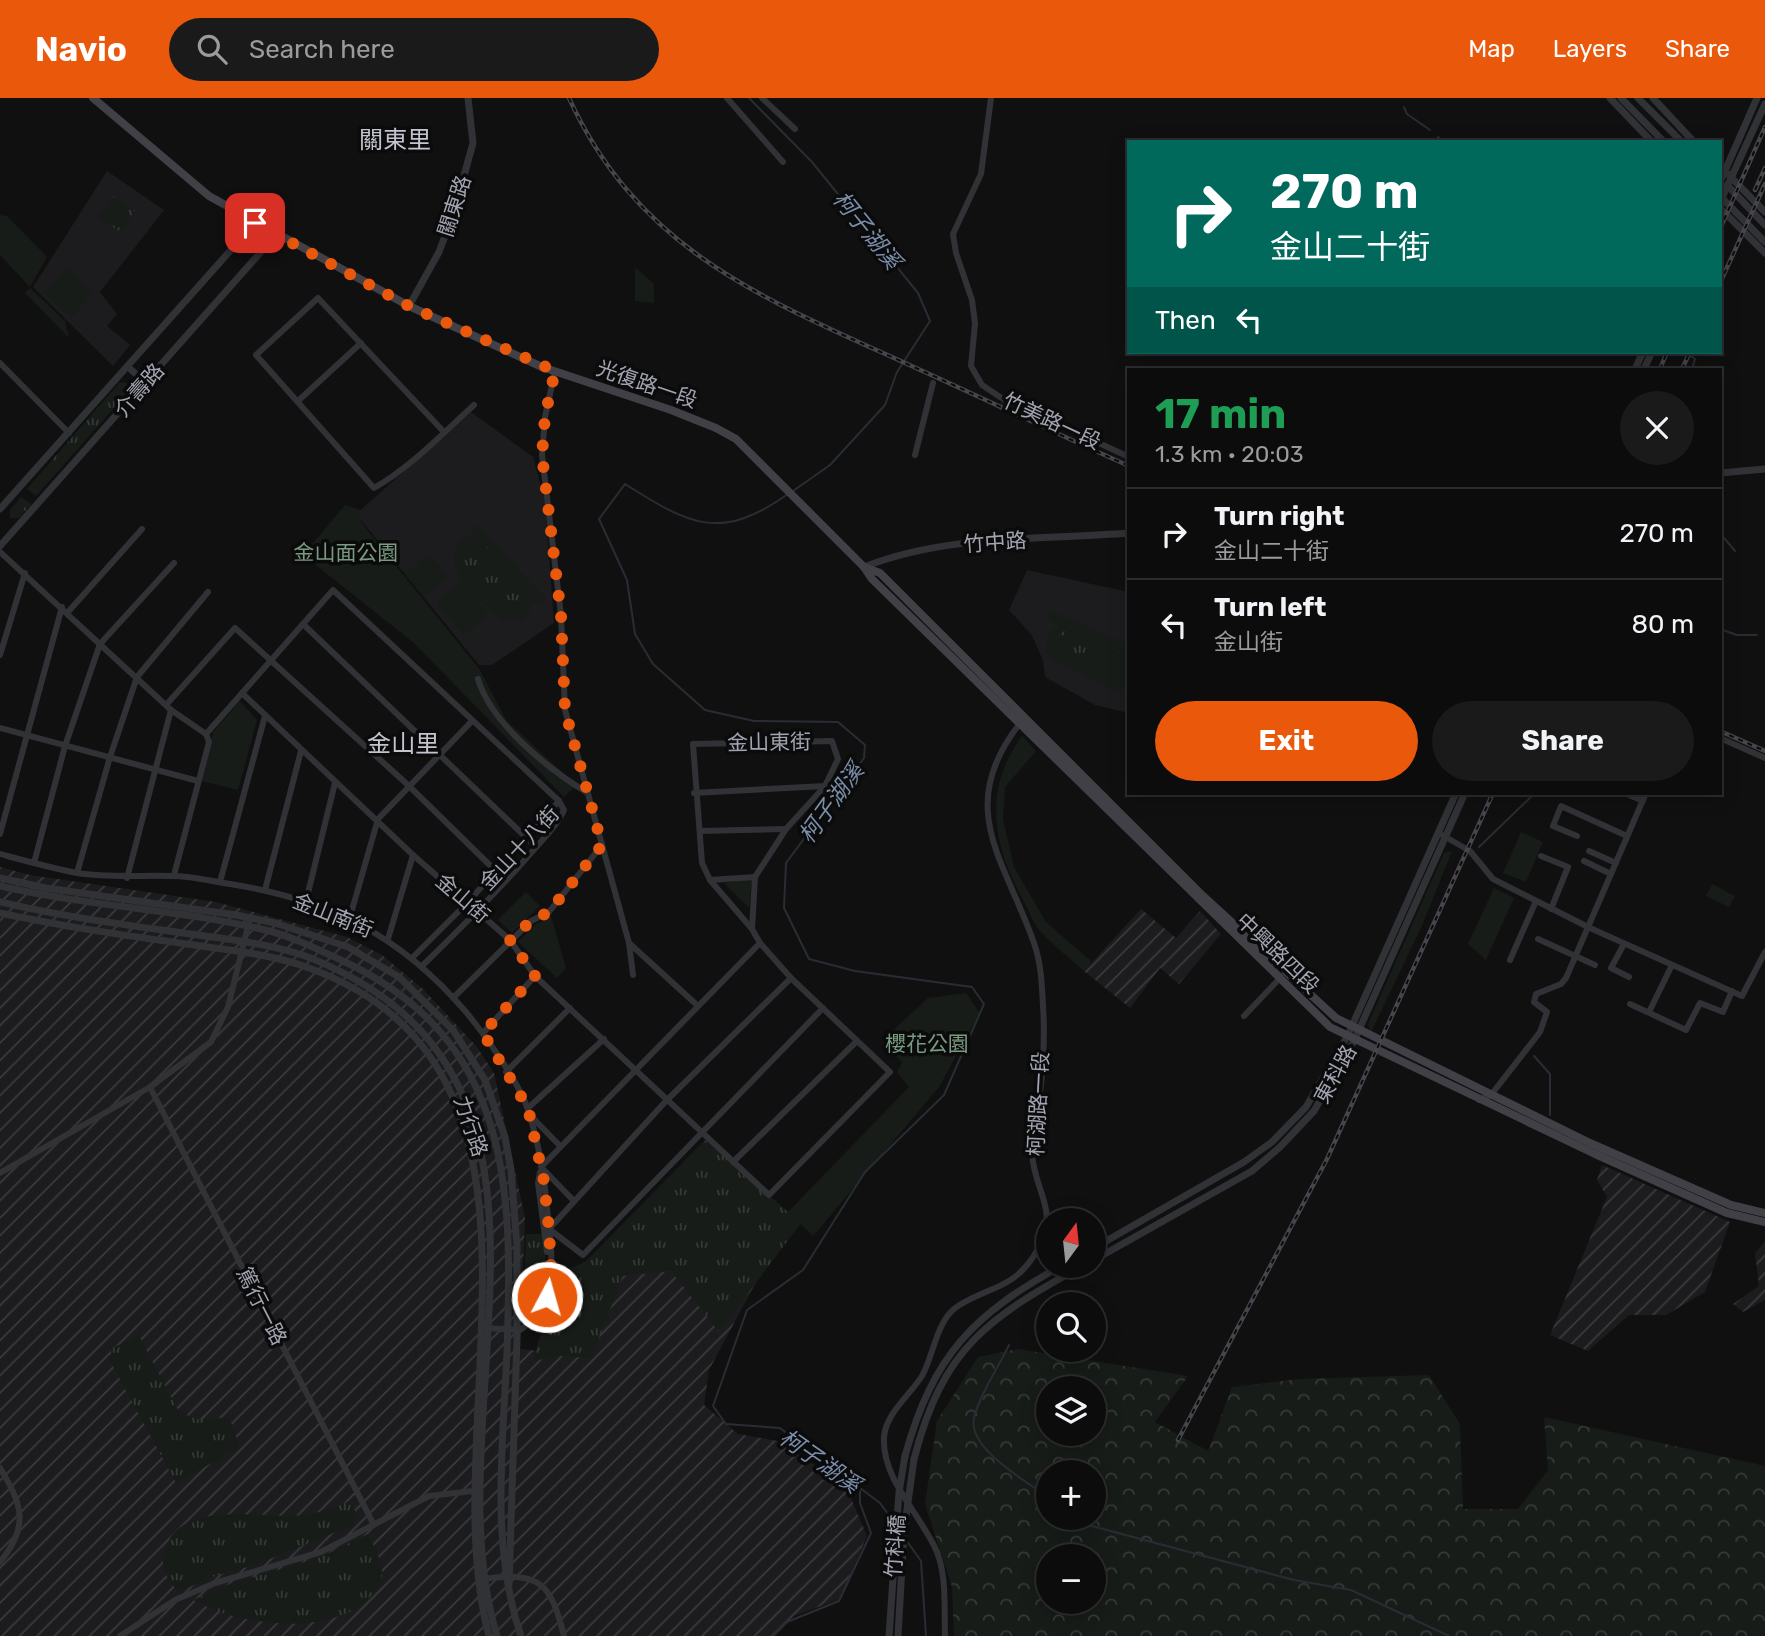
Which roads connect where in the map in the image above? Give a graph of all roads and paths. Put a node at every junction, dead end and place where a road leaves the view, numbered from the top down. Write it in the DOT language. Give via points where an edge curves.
graph roads {
  1 [pos="93,98"];
  2 [pos="468,98"];
  3 [pos="727,98"];
  4 [pos="762,98"];
  5 [pos="991,98"];
  6 [pos="1610,98"];
  7 [pos="1621,98"];
  8 [pos="1638,98"];
  9 [pos="1653,98"];
  10 [pos="1758,98"];
  11 [pos="1765,103"];
  12 [pos="795,129"];
  13 [pos="1650,140"];
  14 [pos="1662,140"];
  15 [pos="1680,140"];
  16 [pos="1692,140"];
  17 [pos="783,162"];
  18 [pos="1723,168"];
  19 [pos="1734,178"];
  20 [pos="1722,181"];
  21 [pos="1729,187"];
  22 [pos="1722,198"];
  23 [pos="1722,200"];
  24 [pos="1722,210"];
  25 [pos="1764,218"];
  26 [pos="255,223"];
  27 [pos="281,236"];
  28 [pos="1754,237"];
  29 [pos="1765,242"];
  30 [pos="1765,253"];
  31 [pos="409,306"];
  32 [pos="361,343"];
  33 [pos="0,363"];
  34 [pos="128,367"];
  35 [pos="555,371"];
  36 [pos="146,383"];
  37 [pos="933,383"];
  38 [pos="298,401"];
  39 [pos="474,405"];
  40 [pos="444,432"];
  41 [pos="69,433"];
  42 [pos="915,455"];
  43 [pos="1127,456"];
  44 [pos="1765,469"];
  45 [pos="1722,473"];
  46 [pos="796,502"];
  47 [pos="0,509"];
  48 [pos="142,529"];
  49 [pos="1127,533"];
  50 [pos="0,545"];
  51 [pos="0,552"];
  52 [pos="174,563"];
  53 [pos="864,566"];
  54 [pos="25,573"];
  55 [pos="208,592"];
  56 [pos="65,610"];
  57 [pos="303,624"];
  58 [pos="100,644"];
  59 [pos="0,656"];
  60 [pos="269,658"];
  61 [pos="136,677"];
  62 [pos="478,679"];
  63 [pos="242,694"];
  64 [pos="169,708"];
  65 [pos="265,716"];
  66 [pos="472,721"];
  67 [pos="1022,721"];
  68 [pos="0,728"];
  69 [pos="206,734"];
  70 [pos="27,736"];
  71 [pos="1722,739"];
  72 [pos="65,746"];
  73 [pos="301,751"];
  74 [pos="440,753"];
  75 [pos="110,757"];
  76 [pos="1765,758"];
  77 [pos="154,769"];
  78 [pos="198,781"];
  79 [pos="335,783"];
  80 [pos="408,785"];
  81 [pos="825,786"];
  82 [pos="586,792"];
  83 [pos="695,793"];
  84 [pos="1455,795"];
  85 [pos="1464,795"];
  86 [pos="1630,795"];
  87 [pos="1645,795"];
  88 [pos="559,801"];
  89 [pos="1643,801"];
  90 [pos="378,819"];
  91 [pos="786,829"];
  92 [pos="700,831"];
  93 [pos="0,834"];
  94 [pos="1442,835"];
  95 [pos="1577,836"];
  96 [pos="1627,836"];
  97 [pos="527,837"];
  98 [pos="602,845"];
  99 [pos="536,847"];
  100 [pos="1589,851"];
  101 [pos="0,854"];
  102 [pos="413,855"];
  103 [pos="1542,856"];
  104 [pos="1584,862"];
  105 [pos="34,863"];
  106 [pos="1616,863"];
  107 [pos="495,871"];
  108 [pos="77,873"];
  109 [pos="1611,874"];
  110 [pos="174,875"];
  111 [pos="755,877"];
  112 [pos="0,878"];
  113 [pos="127,878"];
  114 [pos="710,880"];
  115 [pos="506,881"];
  116 [pos="220,882"];
  117 [pos="0,887"];
  118 [pos="265,890"];
  119 [pos="306,901"];
  120 [pos="1536,901"];
  121 [pos="0,902"];
  122 [pos="468,902"];
  123 [pos="1551,909"];
  124 [pos="478,911"];
  125 [pos="0,913"];
  126 [pos="350,917"];
  127 [pos="249,922"];
  128 [pos="1590,928"];
  129 [pos="752,929"];
  130 [pos="388,939"];
  131 [pos="1538,939"];
  132 [pos="510,940"];
  133 [pos="244,942"];
  134 [pos="629,943"];
  135 [pos="760,943"];
  136 [pos="1624,944"];
  137 [pos="242,951"];
  138 [pos="1765,952"];
  139 [pos="1576,956"];
  140 [pos="412,958"];
  141 [pos="1510,960"];
  142 [pos="1595,965"];
  143 [pos="1672,965"];
  144 [pos="422,966"];
  145 [pos="633,975"];
  146 [pos="535,976"];
  147 [pos="1282,976"];
  148 [pos="1629,976"];
  149 [pos="791,978"];
  150 [pos="1732,991"];
  151 [pos="453,998"];
  152 [pos="1630,1004"];
  153 [pos="698,1006"];
  154 [pos="570,1008"];
  155 [pos="824,1008"];
  156 [pos="1649,1013"];
  157 [pos="1244,1016"];
  158 [pos="1355,1028"];
  159 [pos="483,1033"];
  160 [pos="604,1039"];
  161 [pos="1351,1039"];
  162 [pos="857,1041"];
  163 [pos="637,1071"];
  164 [pos="506,1072"];
  165 [pos="150,1087"];
  166 [pos="1491,1095"];
  167 [pos="1479,1100"];
  168 [pos="666,1101"];
  169 [pos="529,1111"];
  170 [pos="699,1132"];
  171 [pos="560,1146"];
  172 [pos="733,1163"];
  173 [pos="541,1167"];
  174 [pos="0,1173"];
  175 [pos="769,1195"];
  176 [pos="574,1201"];
  177 [pos="1765,1213"];
  178 [pos="1765,1222"];
  179 [pos="549,1229"];
  180 [pos="1106,1241"];
  181 [pos="1106,1253"];
  182 [pos="551,1268"];
  183 [pos="1041,1278"];
  184 [pos="1061,1278"];
  185 [pos="484,1328"];
  186 [pos="507,1330"];
  187 [pos="517,1331"];
  188 [pos="0,1468"];
  189 [pos="473,1491"];
  190 [pos="374,1525"];
  191 [pos="0,1562"];
  192 [pos="507,1576"];
  193 [pos="482,1579"];
  194 [pos="120,1636"];
  195 [pos="489,1636"];
  196 [pos="497,1636"];
  197 [pos="521,1636"];
  198 [pos="564,1636"];
  199 [pos="889,1636"];
  200 [pos="898,1636"];
  201 [pos="945,1636"];
  1 -- 26 [label="main road, 光復路一段" via="204,192"];
  2 -- 31 [label="street, 關東路" via="473,143 454,212 439,252"];
  3 -- 17 [label="street"];
  4 -- 12 [label="street"];
  5 -- 43 [label="street, 竹美路一段" via="981,174 953,234 972,300 971,366 982,385 1000,397"];
  6 -- 13 [label="street"];
  7 -- 14 [label="street"];
  8 -- 15 [label="street"];
  9 -- 16 [label="street"];
  10 -- 18 [label="street"];
  11 -- 19 [label="street"];
  18 -- 19 [label="street"];
  19 -- 21 [label="street"];
  19 -- 25 [label="street"];
  20 -- 21 [label="street"];
  21 -- 22 [label="street"];
  21 -- 25 [label="street"];
  23 -- 28 [label="street"];
  24 -- 28 [label="street"];
  26 -- 27 [label="main road, 光復路一段"];
  26 -- 34 [label="street, 介壽路"];
  27 -- 31 [label="main road, 光復路一段"];
  27 -- 36 [label="street, 介壽路" via="268,244"];
  28 -- 29 [label="street"];
  28 -- 30 [label="street"];
  31 -- 35 [label="main road, 光復路一段"];
  32 -- 38 [label="street"];
  32 -- 38 [label="street" via="318,298 256,355"];
  32 -- 40 [label="street"];
  33 -- 41 [label="street"];
  34 -- 36 [label="street"];
  34 -- 41 [label="street, 介壽路"];
  35 -- 46 [label="main road, 光復路一段" via="716,428 736,439"];
  35 -- 82 [label="street" via="542,455 561,615 565,710"];
  36 -- 50 [label="street, 介壽路"];
  37 -- 42 [label="street"];
  38 -- 40 [label="street" via="374,488"];
  39 -- 40 [label="street"];
  41 -- 47 [label="street, 介壽路"];
  44 -- 45 [label="street"];
  46 -- 53 [label="main road, 中興路四段"];
  48 -- 56 [label="street"];
  49 -- 53 [label="street, 竹中路" via="940,546"];
  51 -- 54 [label="street"];
  52 -- 58 [label="street"];
  53 -- 67 [label="main road, 中興路四段" via="880,573"];
  54 -- 56 [label="street"];
  54 -- 59 [label="street"];
  55 -- 61 [label="street"];
  56 -- 58 [label="street"];
  56 -- 70 [label="street"];
  57 -- 60 [label="street"];
  57 -- 66 [label="street" via="333,590"];
  57 -- 74 [label="street"];
  58 -- 61 [label="street"];
  58 -- 72 [label="street"];
  60 -- 63 [label="street"];
  60 -- 64 [label="street" via="234,628"];
  60 -- 80 [label="street"];
  61 -- 64 [label="street"];
  61 -- 75 [label="street"];
  62 -- 82 [label="street" via="496,716"];
  63 -- 65 [label="street, 金山街"];
  63 -- 69 [label="street"];
  64 -- 69 [label="street"];
  64 -- 77 [label="street"];
  65 -- 73 [label="street, 金山街"];
  65 -- 116 [label="street"];
  66 -- 74 [label="street"];
  66 -- 88 [label="street"];
  67 -- 147 [label="main road, 中興路四段"];
  67 -- 201 [label="street, 柯湖路一段" via="998,759 986,802 987,823 1040,967 1040,1099 1031,1154 1048,1206 1047,1226 1025,1268 1001,1288 955,1307 939,1331 923,1374 891,1418 884,1437 891,1471 943,1572"];
  68 -- 70 [label="street"];
  69 -- 78 [label="street" via="209,741"];
  70 -- 72 [label="street"];
  70 -- 93 [label="street"];
  71 -- 76 [label="street"];
  72 -- 75 [label="street"];
  72 -- 105 [label="street"];
  73 -- 79 [label="street, 金山街"];
  73 -- 118 [label="street"];
  74 -- 80 [label="street"];
  74 -- 97 [label="street"];
  75 -- 77 [label="street"];
  75 -- 108 [label="street"];
  77 -- 78 [label="street"];
  77 -- 113 [label="street"];
  78 -- 110 [label="street"];
  79 -- 90 [label="street, 金山街"];
  79 -- 119 [label="street"];
  80 -- 90 [label="street"];
  80 -- 107 [label="street"];
  81 -- 83 [label="street"];
  81 -- 83 [label="street, 金山東街" via="838,759 832,741 693,744"];
  81 -- 91 [label="street, 金山東街"];
  82 -- 98 [label="street"];
  83 -- 92 [label="street, 金山東街"];
  84 -- 94 [label="street, 東科路"];
  85 -- 94 [label="street, 東科路"];
  86 -- 89 [label="street"];
  87 -- 89 [label="street"];
  88 -- 97 [label="street, 金山十八街"];
  88 -- 99 [label="street, 金山十八街" via="564,810"];
  89 -- 96 [label="street"];
  90 -- 102 [label="street, 金山街"];
  90 -- 126 [label="street"];
  91 -- 92 [label="street"];
  91 -- 111 [label="street, 金山東街"];
  92 -- 114 [label="street, 金山東街" via="702,863"];
  94 -- 120 [label="street" via="1470,851 1493,879"];
  94 -- 158 [label="street, 東科路"];
  95 -- 96 [label="street" via="1553,826 1561,806"];
  96 -- 106 [label="street"];
  97 -- 99 [label="street"];
  97 -- 107 [label="street, 金山十八街"];
  98 -- 132 [label="street" via="549,912"];
  98 -- 134 [label="street"];
  99 -- 115 [label="street, 金山十八街"];
  100 -- 106 [label="street"];
  101 -- 105 [label="street, 金山南街"];
  102 -- 122 [label="street, 金山街"];
  102 -- 130 [label="street"];
  103 -- 123 [label="street" via="1568,867"];
  104 -- 109 [label="street"];
  105 -- 108 [label="street, 金山南街"];
  106 -- 109 [label="street"];
  107 -- 115 [label="street"];
  107 -- 122 [label="street, 金山十八街"];
  108 -- 113 [label="street, 金山南街"];
  109 -- 128 [label="street"];
  110 -- 113 [label="street, 金山南街"];
  110 -- 116 [label="street, 金山南街"];
  111 -- 114 [label="street"];
  111 -- 129 [label="street, 金山東街"];
  112 -- 127 [label="street, 力行路"];
  114 -- 129 [label="street, 金山東街"];
  115 -- 124 [label="street, 金山十八街"];
  116 -- 118 [label="street, 金山南街"];
  117 -- 127 [label="street, 力行路" via="61,900"];
  118 -- 119 [label="street, 金山南街"];
  119 -- 126 [label="street, 金山南街"];
  120 -- 123 [label="street"];
  120 -- 141 [label="street"];
  121 -- 133 [label="street, 力行路"];
  122 -- 124 [label="street, 金山街"];
  122 -- 140 [label="street, 金山十八街"];
  123 -- 128 [label="street"];
  124 -- 132 [label="street, 金山街"];
  124 -- 144 [label="street, 金山十八街"];
  125 -- 137 [label="street, 力行路"];
  126 -- 130 [label="street, 金山南街"];
  127 -- 133 [label="street"];
  127 -- 186 [label="street, 力行路" via="379,978 436,1027 461,1060 488,1113 502,1161"];
  127 -- 187 [label="street, 力行路" via="275,923 348,947 399,978 459,1040 485,1080 505,1138 517,1246"];
  128 -- 136 [label="street"];
  128 -- 139 [label="street"];
  129 -- 135 [label="street, 金山東街"];
  130 -- 140 [label="street, 金山南街"];
  131 -- 139 [label="street"];
  132 -- 146 [label="street, 金山街"];
  132 -- 151 [label="street"];
  133 -- 137 [label="street"];
  133 -- 185 [label="street, 力行路" via="309,958 364,982 437,1052 466,1102 484,1157 492,1225"];
  134 -- 145 [label="street"];
  134 -- 153 [label="street"];
  135 -- 149 [label="street, 金山東街"];
  135 -- 153 [label="street"];
  136 -- 143 [label="street"];
  136 -- 148 [label="street" via="1611,968"];
  137 -- 165 [label="street" via="228,1007 211,1042"];
  137 -- 185 [label="street, 力行路" via="307,967 357,988 391,1013 430,1056 457,1104 471,1149 483,1225"];
  138 -- 150 [label="street" via="1742,996"];
  139 -- 142 [label="street"];
  139 -- 166 [label="street" via="1561,984 1536,994 1534,1002 1546,1012 1540,1032"];
  140 -- 144 [label="street, 金山南街"];
  143 -- 150 [label="street"];
  143 -- 156 [label="street"];
  144 -- 151 [label="street, 金山南街"];
  146 -- 154 [label="street, 金山街"];
  146 -- 159 [label="street"];
  147 -- 157 [label="street"];
  147 -- 158 [label="main road, 中興路四段"];
  147 -- 161 [label="main road, 中興路四段" via="1329,1027"];
  149 -- 155 [label="street, 金山東街"];
  149 -- 168 [label="street"];
  150 -- 156 [label="street" via="1723,1012 1700,1003 1686,1030"];
  151 -- 159 [label="street, 金山南街"];
  152 -- 156 [label="street"];
  153 -- 163 [label="street"];
  154 -- 160 [label="street, 金山街"];
  154 -- 164 [label="street"];
  155 -- 162 [label="street, 金山東街"];
  155 -- 170 [label="street"];
  158 -- 161 [label="street, 東科路"];
  158 -- 166 [label="main road, 中興路四段"];
  159 -- 164 [label="street, 金山南街"];
  160 -- 163 [label="street, 金山街"];
  160 -- 169 [label="street"];
  161 -- 167 [label="main road, 中興路四段"];
  161 -- 180 [label="street, 東科路" via="1306,1107 1272,1142"];
  161 -- 181 [label="street, 東科路" via="1314,1111 1280,1147 1252,1171"];
  162 -- 172 [label="street"];
  162 -- 175 [label="street, 金山東街" via="890,1072"];
  163 -- 168 [label="street, 金山街"];
  163 -- 171 [label="street"];
  164 -- 169 [label="street, 金山南街"];
  165 -- 174 [label="street"];
  165 -- 190 [label="street, 篤行一路"];
  166 -- 167 [label="street"];
  166 -- 177 [label="main road, 中興路四段" via="1731,1205"];
  167 -- 178 [label="main road, 中興路四段" via="1727,1213"];
  168 -- 170 [label="street, 金山街"];
  168 -- 176 [label="street"];
  169 -- 171 [label="street"];
  169 -- 173 [label="street, 金山南街"];
  170 -- 172 [label="street, 金山街"];
  170 -- 179 [label="street" via="583,1255"];
  171 -- 173 [label="street"];
  172 -- 175 [label="street, 金山街"];
  173 -- 176 [label="street"];
  173 -- 179 [label="street, 金山南街"];
  173 -- 182 [label="street, 金山南街" via="538,1183"];
  176 -- 179 [label="street"];
  179 -- 182 [label="street, 金山南街"];
  182 -- 187 [label="street, 金山南街" via="542,1308"];
  183 -- 199 [label="street, 竹科橋, bridge" via="967,1330 921,1406 905,1456"];
  184 -- 200 [label="street, 竹科橋, bridge" via="1007,1309 973,1339 929,1410 914,1459 904,1531"];
  185 -- 186 [label="street"];
  185 -- 189 [label="street, 力行路"];
  185 -- 193 [label="street, 力行路" via="479,1491"];
  186 -- 187 [label="street"];
  186 -- 192 [label="street, 力行路" via="501,1502"];
  187 -- 192 [label="street, 力行路"];
  188 -- 191 [label="street" via="18,1496 20,1511 12,1548"];
  189 -- 190 [label="street" via="429,1496"];
  189 -- 193 [label="street, 力行路"];
  190 -- 194 [label="street" via="321,1552 215,1583 175,1600"];
  192 -- 193 [label="street"];
  192 -- 197 [label="street, 力行路"];
  192 -- 198 [label="street" via="540,1583 549,1591"];
  193 -- 195 [label="street, 力行路" via="482,1609"];
  193 -- 196 [label="street, 力行路"];
}
